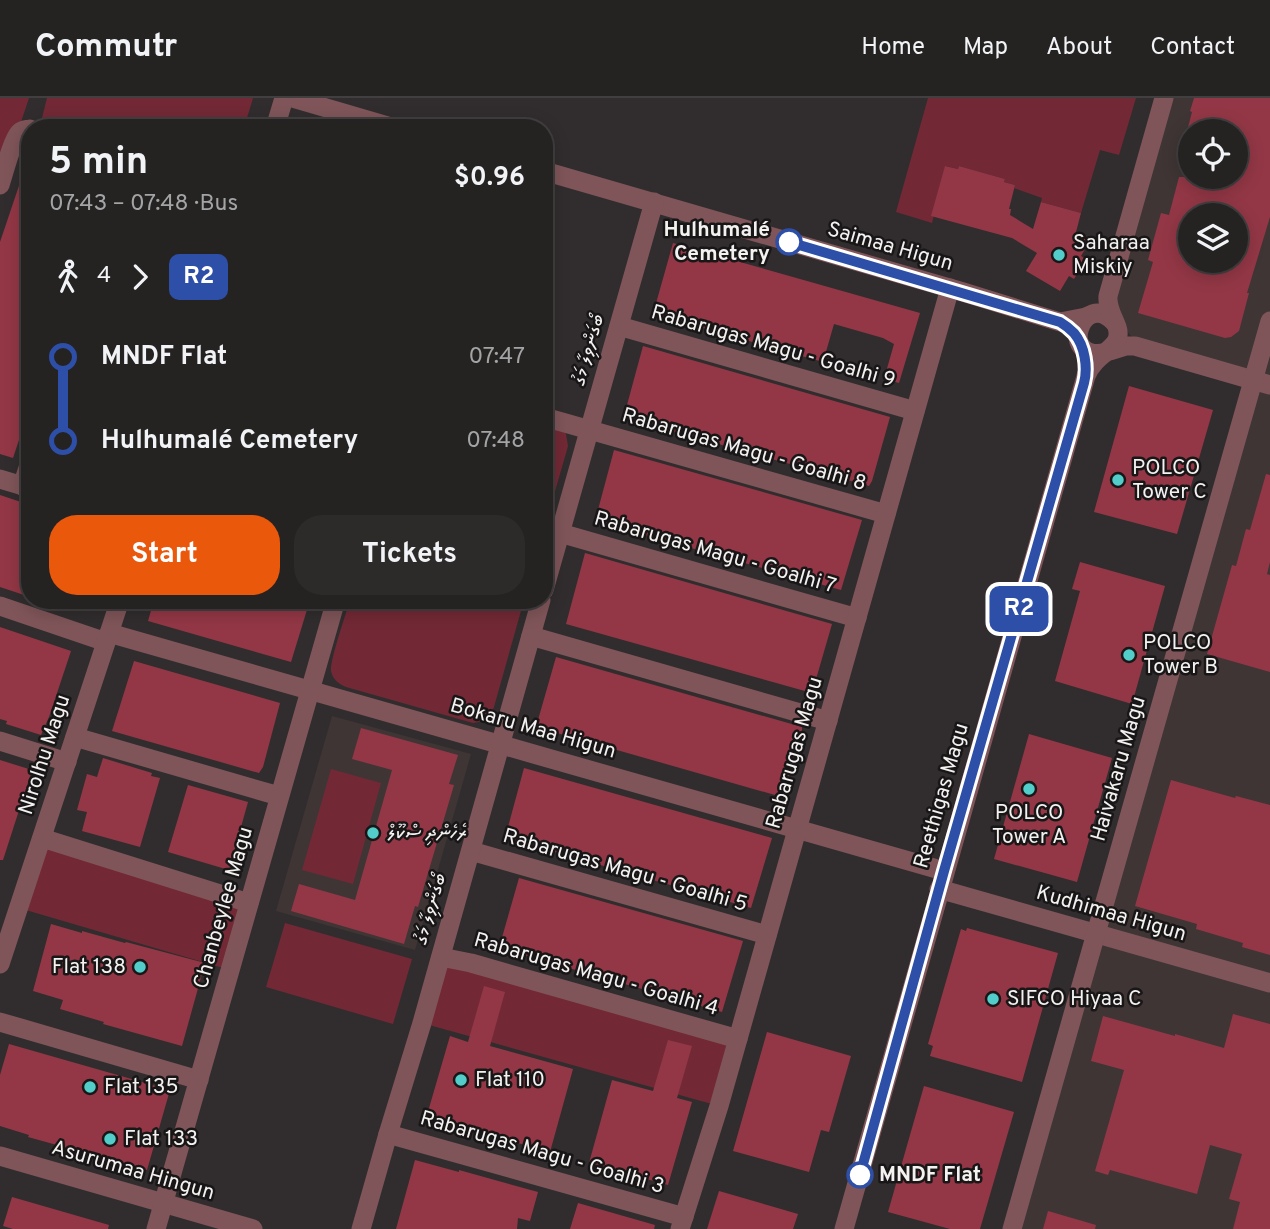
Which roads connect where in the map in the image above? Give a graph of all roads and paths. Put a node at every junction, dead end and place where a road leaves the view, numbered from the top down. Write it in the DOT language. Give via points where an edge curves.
graph roads {
  1 [pos="284,98"];
  2 [pos="292,98"];
  3 [pos="1164,98"];
  4 [pos="278,119"];
  5 [pos="364,119"];
  6 [pos="21,137"];
  7 [pos="553,174"];
  8 [pos="0,184"];
  9 [pos="654,202"];
  10 [pos="950,288"];
  11 [pos="1086,317"];
  12 [pos="1270,321"];
  13 [pos="1060,322"];
  14 [pos="1116,325"];
  15 [pos="619,327"];
  16 [pos="1080,343"];
  17 [pos="1135,346"];
  18 [pos="1107,352"];
  19 [pos="1086,376"];
  20 [pos="1262,382"];
  21 [pos="915,411"];
  22 [pos="553,420"];
  23 [pos="590,430"];
  24 [pos="0,479"];
  25 [pos="21,485"];
  26 [pos="886,514"];
  27 [pos="560,533"];
  28 [pos="553,558"];
  29 [pos="0,606"];
  30 [pos="117,609"];
  31 [pos="334,609"];
  32 [pos="538,609"];
  33 [pos="857,618"];
  34 [pos="531,636"];
  35 [pos="107,638"];
  36 [pos="311,690"];
  37 [pos="828,721"];
  38 [pos="75,737"];
  39 [pos="0,741"];
  40 [pos="501,744"];
  41 [pos="66,762"];
  42 [pos="279,796"];
  43 [pos="797,828"];
  44 [pos="41,838"];
  45 [pos="471,851"];
  46 [pos="942,880"];
  47 [pos="249,903"];
  48 [pos="1096,933"];
  49 [pos="767,935"];
  50 [pos="441,957"];
  51 [pos="0,964"];
  52 [pos="1270,982"];
  53 [pos="0,1022"];
  54 [pos="738,1039"];
  55 [pos="199,1080"];
  56 [pos="388,1134"];
  57 [pos="0,1156"];
  58 [pos="163,1204"];
  59 [pos="682,1223"];
  60 [pos="156,1229"];
  61 [pos="253,1229"];
  62 [pos="361,1229"];
  63 [pos="844,1229"];
  64 [pos="1012,1229"];
  1 -- 4 [label="street"];
  2 -- 5 [label="street"];
  3 -- 14 [label="street" via="1108,296"];
  6 -- 8 [label="street"];
  7 -- 9 [label="street, Saimaa Higun"];
  9 -- 10 [label="street, Saimaa Higun"];
  9 -- 15 [label="street, ބޯގަންވިލާ މަގު"];
  10 -- 13 [label="street, Saimaa Higun"];
  10 -- 21 [label="street, Rabarugas Magu"];
  11 -- 13 [label="street, Saimaa Higun"];
  11 -- 14 [label="street" via="1104,315"];
  11 -- 16 [label="street" via="1078,328"];
  12 -- 20 [label="street, Haivakaru Magu"];
  13 -- 16 [label="street, Saimaa Higun"];
  14 -- 17 [label="street"];
  14 -- 18 [label="street" via="1117,340"];
  15 -- 21 [label="street, Rabarugas Magu - Goalhi 9"];
  15 -- 23 [label="street, ބޯގަންވިލާ މަގު"];
  16 -- 18 [label="street" via="1091,353"];
  16 -- 19 [label="street, Reethigas Magu"];
  17 -- 18 [label="street"];
  17 -- 20 [label="street"];
  18 -- 19 [label="street, Reethigas Magu"];
  19 -- 46 [label="street, Reethigas Magu"];
  20 -- 48 [label="street, Haivakaru Magu"];
  21 -- 26 [label="street, Rabarugas Magu"];
  22 -- 23 [label="street, Rabarugas Magu - Goalhi 8"];
  23 -- 26 [label="street, Rabarugas Magu - Goalhi 8"];
  23 -- 27 [label="street, ބޯގަންވިލާ މަގު"];
  24 -- 25 [label="street"];
  26 -- 33 [label="street, Rabarugas Magu"];
  27 -- 28 [label="street, ބޯގަންވިލާ މަގު"];
  27 -- 33 [label="street, Rabarugas Magu - Goalhi 7"];
  29 -- 35 [label="street, Bokaru Maa Higun"];
  30 -- 35 [label="street, Nirolhu Magu"];
  31 -- 36 [label="street, Chanbeylee Magu"];
  32 -- 34 [label="street, ބޯގަންވިލާ މަގު"];
  33 -- 37 [label="street, Rabarugas Magu"];
  34 -- 37 [label="street"];
  34 -- 40 [label="street, ބޯގަންވިލާ މަގު"];
  35 -- 36 [label="street, Bokaru Maa Higun"];
  35 -- 38 [label="street, Nirolhu Magu"];
  36 -- 40 [label="street, Bokaru Maa Higun"];
  36 -- 42 [label="street, Chanbeylee Magu"];
  37 -- 43 [label="street, Rabarugas Magu"];
  38 -- 41 [label="street, Nirolhu Magu"];
  38 -- 42 [label="street"];
  39 -- 41 [label="street"];
  40 -- 43 [label="street, Bokaru Maa Higun"];
  40 -- 45 [label="street, ބޯގަންވިލާ މަގު"];
  41 -- 44 [label="street, Nirolhu Magu"];
  42 -- 47 [label="street, Chanbeylee Magu"];
  43 -- 46 [label="street, Bokaru Maa Higun"];
  43 -- 49 [label="street, Rabarugas Magu"];
  44 -- 47 [label="street"];
  44 -- 51 [label="street, Nirolhu Magu"];
  45 -- 49 [label="street, Rabarugas Magu - Goalhi 5"];
  45 -- 50 [label="street, ބޯގަންވިލާ މަގު"];
  46 -- 48 [label="street, Kudhimaa Higun"];
  46 -- 63 [label="street, Reethigas Magu"];
  47 -- 55 [label="street, Chanbeylee Magu"];
  48 -- 52 [label="street, Kudhimaa Higun"];
  48 -- 64 [label="street, Haivakaru Magu"];
  49 -- 54 [label="street, Rabarugas Magu"];
  50 -- 54 [label="street, Rabarugas Magu - Goalhi 4"];
  50 -- 56 [label="street, ބޯގަންވިލާ މަގު"];
  53 -- 55 [label="street"];
  54 -- 59 [label="street, Rabarugas Magu"];
  55 -- 58 [label="street, Chanbeylee Magu"];
  56 -- 59 [label="street, Rabarugas Magu - Goalhi 3"];
  56 -- 62 [label="street, ބޯގަންވިލާ މަގު"];
  57 -- 58 [label="street, Asurumaa Hingun"];
  58 -- 60 [label="street, Chanbeylee Magu"];
  58 -- 61 [label="street, Asurumaa Hingun"];
}
